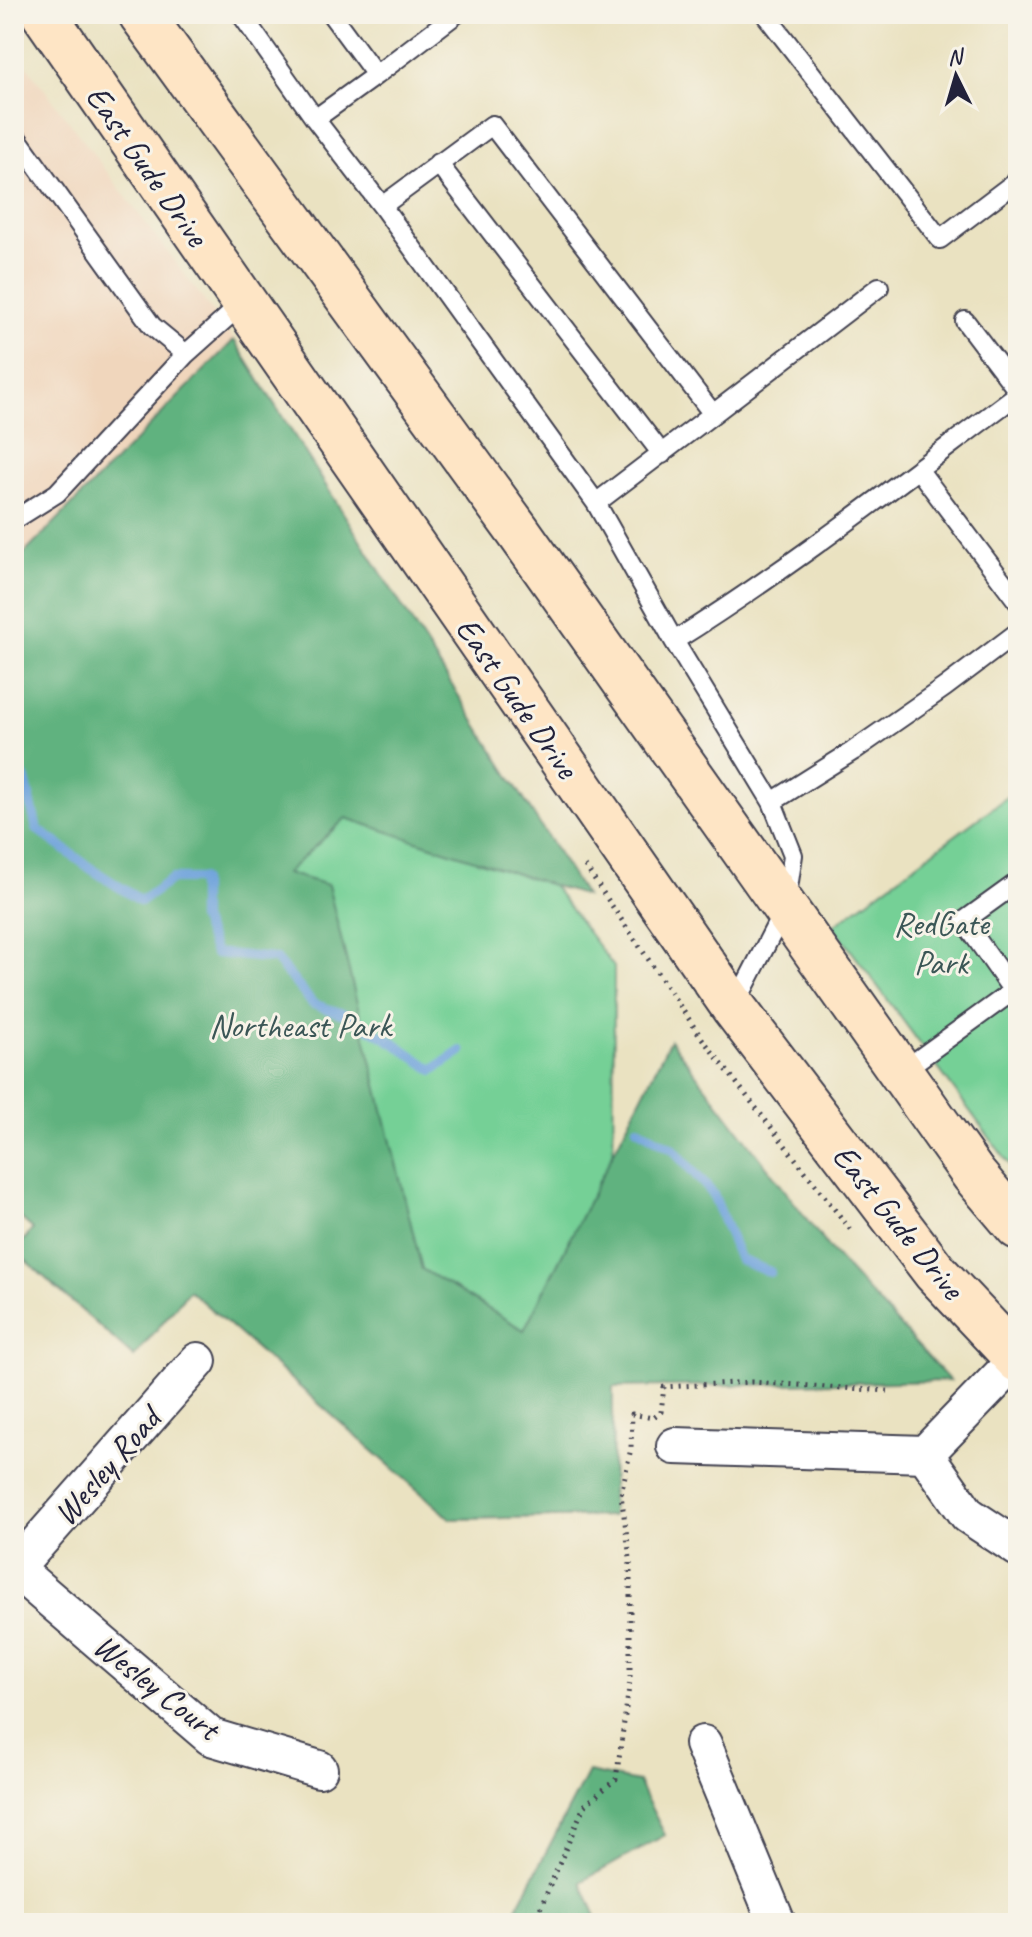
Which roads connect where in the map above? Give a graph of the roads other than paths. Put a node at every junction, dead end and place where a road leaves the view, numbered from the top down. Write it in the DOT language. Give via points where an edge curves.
graph roads {
  1 [pos="44,14"];
  2 [pos="141,14"];
  3 [pos="241,14"];
  4 [pos="331,14"];
  5 [pos="456,14"];
  6 [pos="765,14"];
  7 [pos="376,75"];
  8 [pos="315,119"];
  9 [pos="14,134"];
  10 [pos="438,163"];
  11 [pos="1018,180"];
  12 [pos="382,206"];
  13 [pos="879,287"];
  14 [pos="243,303"];
  15 [pos="965,321"];
  16 [pos="186,354"];
  17 [pos="1018,393"];
  18 [pos="713,414"];
  19 [pos="662,454"];
  20 [pos="918,469"];
  21 [pos="596,503"];
  22 [pos="16,515"];
  23 [pos="1018,602"];
  24 [pos="1018,632"];
  25 [pos="674,641"];
  26 [pos="772,802"];
  27 [pos="1018,882"];
  28 [pos="785,908"];
  29 [pos="734,1008"];
  30 [pos="901,1072"];
  31 [pos="1018,1227"];
  32 [pos="1018,1359"];
  33 [pos="198,1361"];
  34 [pos="675,1446"];
  35 [pos="925,1454"];
  36 [pos="1018,1548"];
  37 [pos="14,1569"];
  38 [pos="703,1744"];
  39 [pos="319,1769"];
  40 [pos="777,1923"];
  1 -- 14 [label="main road, East Gude Drive"];
  2 -- 28 [label="main road"];
  3 -- 8 [label="lane"];
  4 -- 7 [label="lane"];
  5 -- 7 [label="lane"];
  6 -- 11 [label="lane" via="940,239"];
  7 -- 8 [label="lane"];
  8 -- 12 [label="lane"];
  9 -- 16 [label="lane" via="152,326"];
  10 -- 12 [label="lane"];
  10 -- 18 [label="lane" via="492,125"];
  10 -- 19 [label="lane"];
  12 -- 21 [label="lane"];
  13 -- 18 [label="lane"];
  14 -- 16 [label="lane"];
  14 -- 29 [label="main road, East Gude Drive"];
  15 -- 17 [label="lane"];
  16 -- 22 [label="lane" via="57,493"];
  17 -- 20 [label="lane"];
  18 -- 19 [label="lane"];
  19 -- 21 [label="lane"];
  20 -- 23 [label="lane"];
  20 -- 25 [label="lane" via="741,599"];
  21 -- 25 [label="lane"];
  24 -- 26 [label="lane" via="919,706"];
  25 -- 26 [label="lane"];
  26 -- 28 [label="lane" via="793,855"];
  27 -- 30 [label="lane" via="964,921 1013,991"];
  28 -- 29 [label="lane"];
  28 -- 30 [label="main road"];
  29 -- 32 [label="main road, East Gude Drive" via="935,1272"];
  30 -- 31 [label="main road"];
  32 -- 35 [label="street"];
  33 -- 37 [label="street, Wesley Road"];
  34 -- 35 [label="street"];
  35 -- 36 [label="street" via="968,1515"];
  37 -- 39 [label="street, Wesley Court" via="211,1737"];
  38 -- 40 [label="street"];
}
